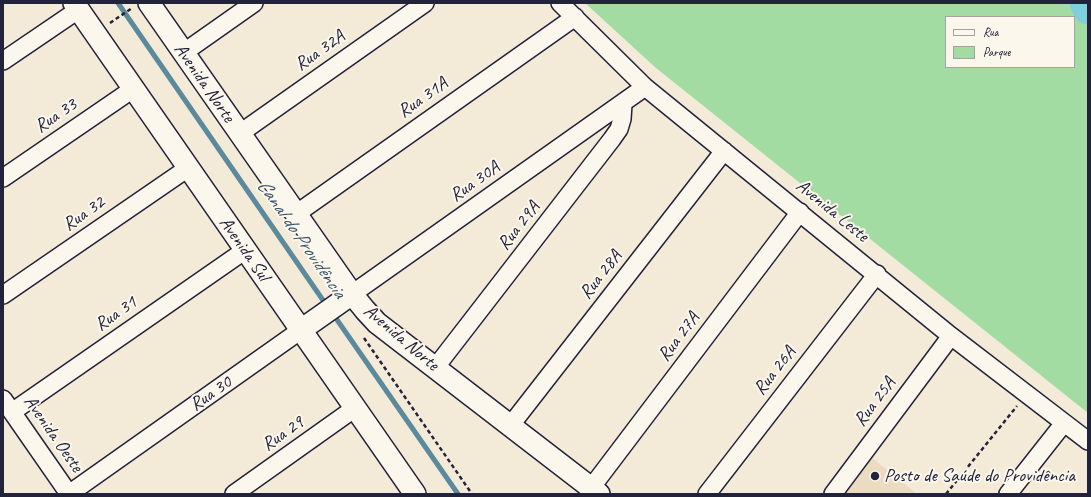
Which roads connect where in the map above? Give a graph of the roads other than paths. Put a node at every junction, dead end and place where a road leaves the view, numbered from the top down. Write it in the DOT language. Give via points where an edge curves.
graph roads {
  1 [pos="254,3"];
  2 [pos="425,3"];
  3 [pos="560,3"];
  4 [pos="143,4"];
  5 [pos="76,6"];
  6 [pos="575,17"];
  7 [pos="183,53"];
  8 [pos="3,61"];
  9 [pos="645,87"];
  10 [pos="133,89"];
  11 [pos="623,104"];
  12 [pos="240,134"];
  13 [pos="724,151"];
  14 [pos="188,168"];
  15 [pos="3,178"];
  16 [pos="800,212"];
  17 [pos="296,214"];
  18 [pos="244,251"];
  19 [pos="877,274"];
  20 [pos="3,295"];
  21 [pos="348,296"];
  22 [pos="304,328"];
  23 [pos="951,336"];
  24 [pos="435,368"];
  25 [pos="8,405"];
  26 [pos="355,408"];
  27 [pos="1064,422"];
  28 [pos="510,426"];
  29 [pos="1088,441"];
  30 [pos="595,491"];
  31 [pos="412,493"];
  32 [pos="69,494"];
  33 [pos="234,494"];
  34 [pos="706,494"];
  35 [pos="833,494"];
  36 [pos="1008,494"];
  1 -- 7 [label="street"];
  2 -- 12 [label="street, Rua 32A"];
  3 -- 6 [label="street, Avenida Leste"];
  4 -- 7 [label="street, Avenida Norte"];
  5 -- 8 [label="street"];
  5 -- 10 [label="street, Avenida Sul"];
  6 -- 9 [label="street, Avenida Leste"];
  6 -- 17 [label="street, Rua 31A"];
  7 -- 12 [label="street, Avenida Norte"];
  9 -- 11 [label="street"];
  9 -- 13 [label="street, Avenida Leste"];
  10 -- 14 [label="street, Avenida Sul"];
  10 -- 15 [label="street, Rua 33"];
  11 -- 21 [label="street, Rua 30A"];
  11 -- 24 [label="street, Rua 29A" via="619,129 612,139"];
  12 -- 17 [label="street, Avenida Norte"];
  13 -- 16 [label="street, Avenida Leste"];
  13 -- 28 [label="street, Rua 28A"];
  14 -- 18 [label="street, Avenida Sul"];
  14 -- 20 [label="street, Rua 32"];
  16 -- 19 [label="street, Avenida Leste"];
  16 -- 30 [label="street, Rua 27A"];
  17 -- 21 [label="street, Avenida Norte"];
  18 -- 22 [label="street, Avenida Sul"];
  18 -- 25 [label="street, Rua 31"];
  19 -- 23 [label="street, Avenida Leste"];
  19 -- 34 [label="street, Rua 26A"];
  21 -- 22 [label="street, Rua 30"];
  21 -- 24 [label="street, Avenida Norte" via="377,323"];
  22 -- 26 [label="street, Avenida Sul"];
  22 -- 32 [label="street, Rua 30"];
  23 -- 27 [label="street, Avenida Leste"];
  23 -- 35 [label="street, Rua 25A"];
  24 -- 28 [label="street, Avenida Norte"];
  25 -- 32 [label="street, Avenida Oeste"];
  26 -- 31 [label="street, Avenida Sul"];
  26 -- 33 [label="street, Rua 29"];
  27 -- 29 [label="street, Avenida Leste"];
  27 -- 36 [label="street"];
  28 -- 30 [label="street, Avenida Norte"];
}
